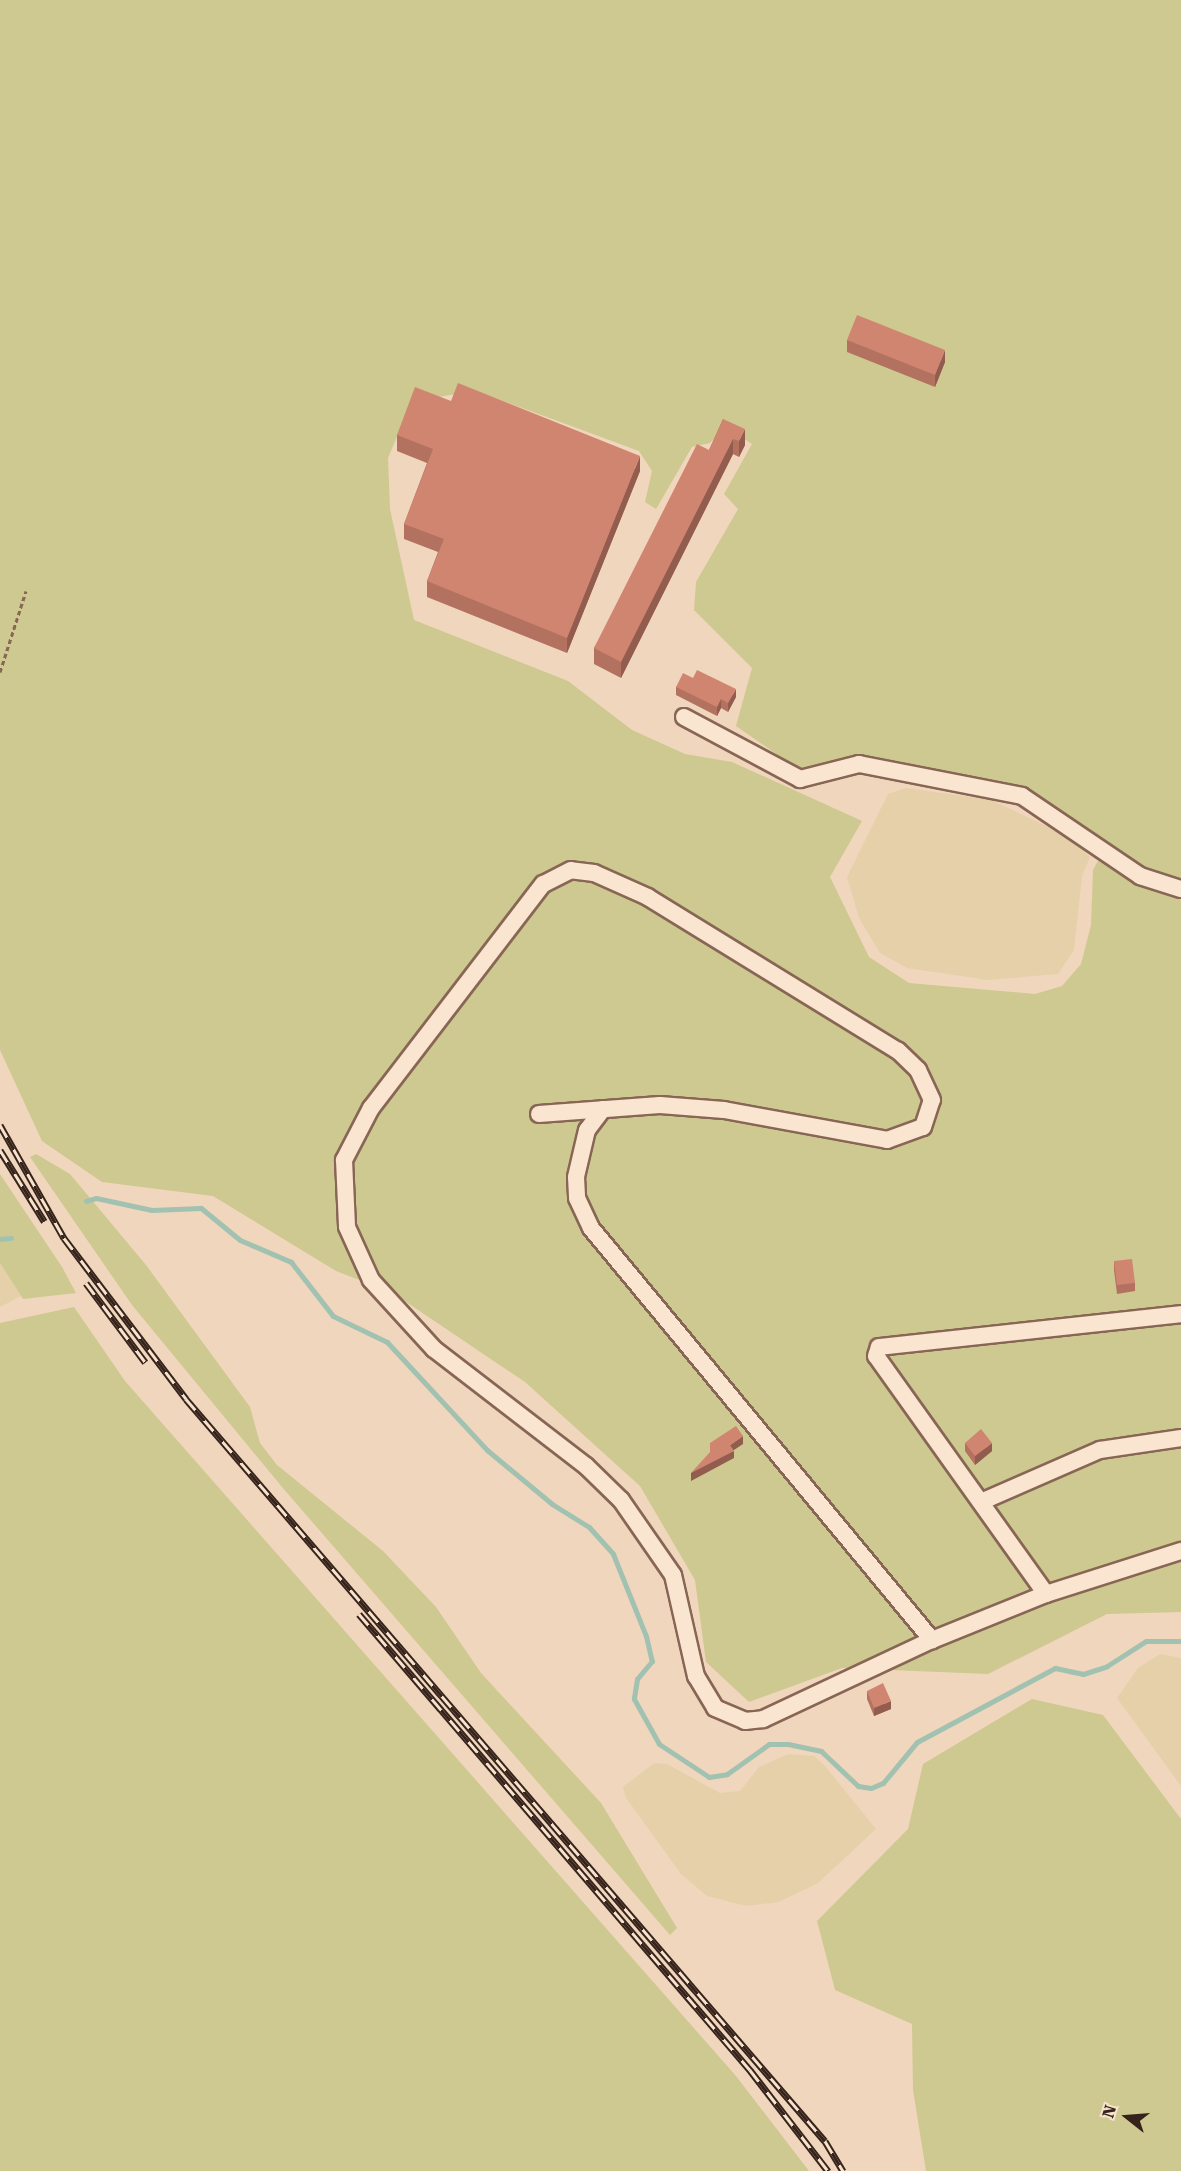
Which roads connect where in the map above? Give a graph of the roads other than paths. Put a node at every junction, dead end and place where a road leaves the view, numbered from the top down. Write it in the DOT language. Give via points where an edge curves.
graph roads {
  1 [pos="684,717"];
  2 [pos="1181,889"];
  3 [pos="603,1109"];
  4 [pos="538,1114"];
  5 [pos="1181,1314"];
  6 [pos="1181,1438"];
  7 [pos="983,1501"];
  8 [pos="1181,1551"];
  9 [pos="1046,1594"];
  10 [pos="932,1640"];
  1 -- 2 [label="lane" via="800,779 859,764 1022,796 1140,876"];
  3 -- 4 [label="lane"];
  3 -- 10 [label="lane" via="586,1130 576,1178 577,1198 591,1228"];
  3 -- 10 [label="lane" via="660,1105 724,1110 896,1139 923,1127 930,1116 932,1100 918,1070 898,1051 648,897 594,873 571,870 543,884 371,1108 344,1160 343,1192 347,1227 371,1280 393,1309 434,1349 586,1466 651,1539 673,1575 696,1676 715,1708 745,1721 763,1719"];
  5 -- 7 [label="lane" via="879,1347 876,1356"];
  6 -- 7 [label="lane" via="1100,1450"];
  7 -- 9 [label="lane"];
  8 -- 9 [label="lane"];
  9 -- 10 [label="lane"];
}
